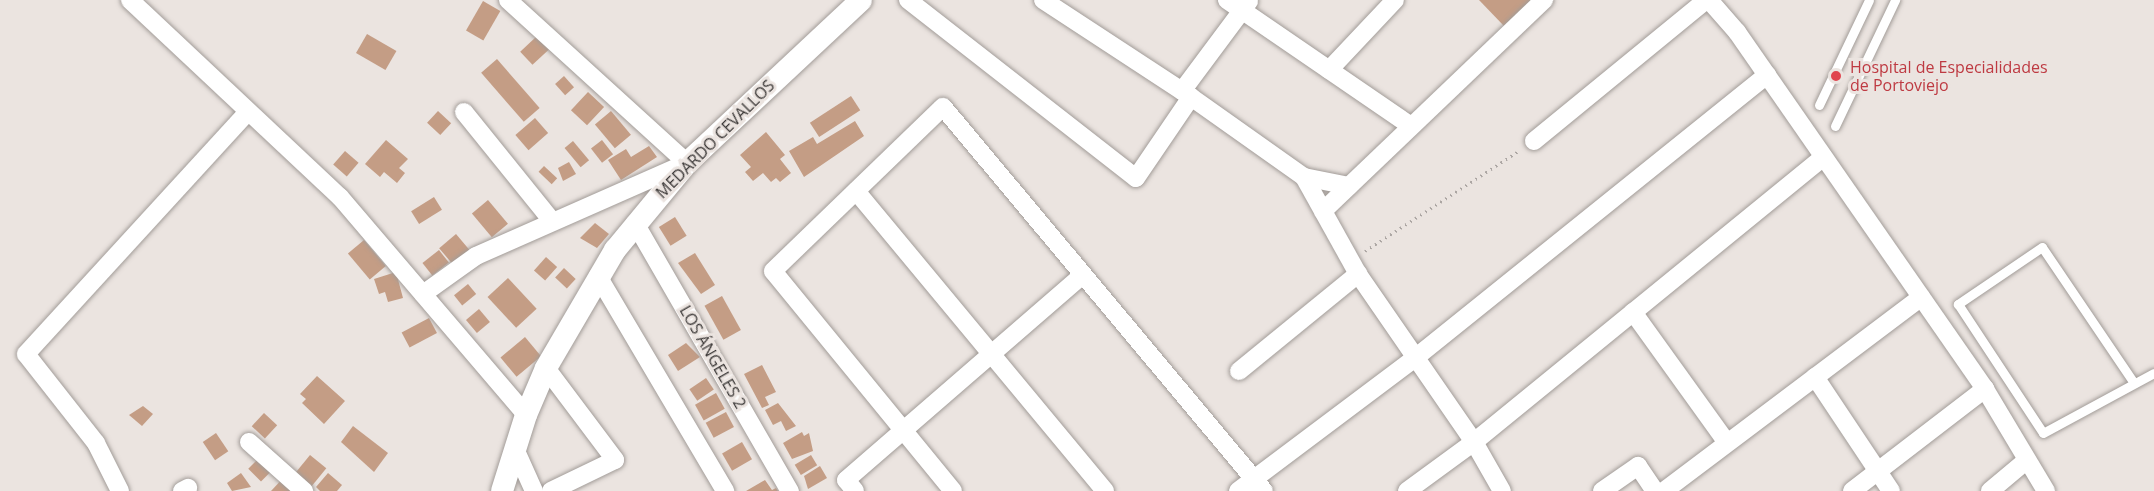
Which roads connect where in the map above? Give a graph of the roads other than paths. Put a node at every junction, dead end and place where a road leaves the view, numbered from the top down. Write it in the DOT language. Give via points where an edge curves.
graph roads {
  1 [pos="130,0"];
  2 [pos="508,0"];
  3 [pos="861,0"];
  4 [pos="909,0"];
  5 [pos="1043,0"];
  6 [pos="1395,0"];
  7 [pos="1544,0"];
  8 [pos="1708,0"];
  9 [pos="1869,0"];
  10 [pos="1895,0"];
  11 [pos="1240,3"];
  12 [pos="1329,70"];
  13 [pos="1767,75"];
  14 [pos="1187,94"];
  15 [pos="1819,105"];
  16 [pos="248,112"];
  17 [pos="464,112"];
  18 [pos="1411,126"];
  19 [pos="1835,126"];
  20 [pos="1534,141"];
  21 [pos="1824,157"];
  22 [pos="687,163"];
  23 [pos="1304,177"];
  24 [pos="1349,186"];
  25 [pos="856,191"];
  26 [pos="1323,211"];
  27 [pos="552,220"];
  28 [pos="635,223"];
  29 [pos="1354,267"];
  30 [pos="1083,275"];
  31 [pos="598,276"];
  32 [pos="423,294"];
  33 [pos="1921,297"];
  34 [pos="1633,312"];
  35 [pos="992,354"];
  36 [pos="1415,358"];
  37 [pos="546,368"];
  38 [pos="1239,371"];
  39 [pos="2154,373"];
  40 [pos="1815,377"];
  41 [pos="2134,383"];
  42 [pos="1985,389"];
  43 [pos="526,415"];
  44 [pos="904,430"];
  45 [pos="249,441"];
  46 [pos="1474,441"];
  47 [pos="1727,443"];
  48 [pos="516,450"];
  49 [pos="2027,459"];
  50 [pos="1878,471"];
  51 [pos="120,491"];
  52 [pos="304,491"];
  53 [pos="502,491"];
  54 [pos="534,491"];
  55 [pos="551,491"];
  56 [pos="725,491"];
  57 [pos="790,491"];
  58 [pos="855,491"];
  59 [pos="953,491"];
  60 [pos="1105,491"];
  61 [pos="1238,491"];
  62 [pos="1264,491"];
  63 [pos="1407,491"];
  64 [pos="1502,491"];
  65 [pos="1602,491"];
  66 [pos="1655,491"];
  67 [pos="1664,491"];
  68 [pos="1852,491"];
  69 [pos="1891,491"];
  70 [pos="1990,491"];
  71 [pos="2046,491"];
  1 -- 16 [label="street"];
  2 -- 22 [label="street"];
  3 -- 22 [label="street, MEDARDO CEVALLOS"];
  4 -- 14 [label="street" via="1136,178"];
  5 -- 14 [label="street"];
  6 -- 12 [label="street"];
  7 -- 18 [label="street"];
  8 -- 13 [label="street"];
  8 -- 20 [label="street"];
  9 -- 15 [label="lane"];
  10 -- 19 [label="lane"];
  11 -- 12 [label="street"];
  11 -- 14 [label="street"];
  12 -- 18 [label="street"];
  13 -- 21 [label="street"];
  13 -- 36 [label="street"];
  14 -- 23 [label="street"];
  16 -- 32 [label="street" via="340,197"];
  16 -- 51 [label="street" via="26,354 96,443"];
  17 -- 27 [label="street"];
  18 -- 24 [label="street"];
  21 -- 33 [label="street"];
  21 -- 34 [label="street"];
  22 -- 27 [label="street"];
  22 -- 28 [label="street, MEDARDO CEVALLOS"];
  23 -- 24 [label="street"];
  23 -- 26 [label="street"];
  24 -- 26 [label="street"];
  25 -- 30 [label="street" via="943,107"];
  25 -- 35 [label="street"];
  25 -- 44 [label="street" via="773,271"];
  26 -- 29 [label="street"];
  27 -- 32 [label="street" via="476,256"];
  28 -- 31 [label="street, MEDARDO CEVALLOS"];
  28 -- 57 [label="street, LOS ÁNGELES 2"];
  29 -- 36 [label="street"];
  29 -- 38 [label="street"];
  30 -- 35 [label="street"];
  30 -- 62 [label="street"];
  31 -- 37 [label="street, MEDARDO CEVALLOS"];
  31 -- 56 [label="street"];
  32 -- 43 [label="street"];
  33 -- 40 [label="street"];
  33 -- 42 [label="street"];
  34 -- 46 [label="street"];
  34 -- 47 [label="street"];
  35 -- 44 [label="street"];
  35 -- 60 [label="street"];
  36 -- 46 [label="street"];
  36 -- 61 [label="street"];
  37 -- 43 [label="street, MEDARDO CEVALLOS"];
  37 -- 55 [label="street" via="615,460"];
  39 -- 41 [label="lane"];
  40 -- 47 [label="street"];
  40 -- 50 [label="street"];
  41 -- 41 [label="lane" via="2042,247 1958,304 2043,433"];
  42 -- 49 [label="street"];
  42 -- 50 [label="street"];
  43 -- 48 [label="street, MEDARDO CEVALLOS"];
  44 -- 58 [label="street" via="846,480"];
  44 -- 59 [label="street"];
  45 -- 52 [label="street"];
  46 -- 63 [label="street"];
  46 -- 64 [label="street"];
  47 -- 67 [label="street"];
  48 -- 53 [label="street, MEDARDO CEVALLOS"];
  48 -- 54 [label="street"];
  49 -- 70 [label="street"];
  49 -- 71 [label="street"];
  50 -- 68 [label="street"];
  50 -- 69 [label="street"];
  65 -- 66 [label="street" via="1638,466"];
}
